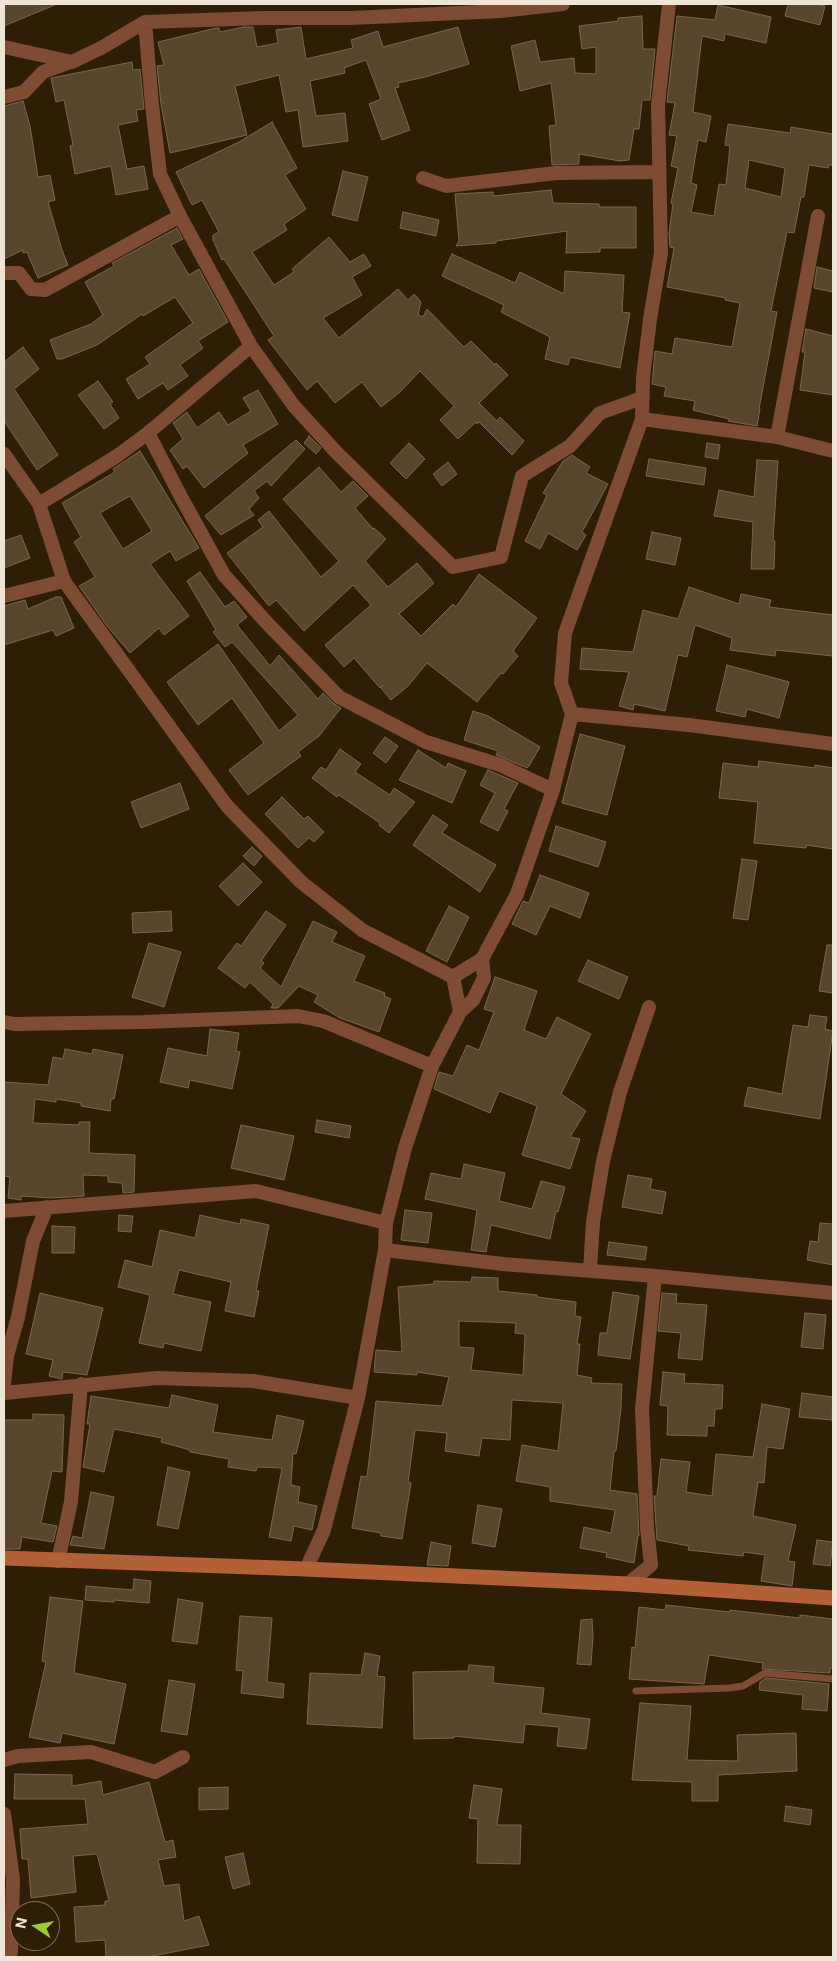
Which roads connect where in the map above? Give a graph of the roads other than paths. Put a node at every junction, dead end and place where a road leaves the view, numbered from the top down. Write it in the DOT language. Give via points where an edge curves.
graph roads {
  1 [pos="563,4"];
  2 [pos="668,4"];
  3 [pos="145,22"];
  4 [pos="4,48"];
  5 [pos="72,62"];
  6 [pos="4,97"];
  7 [pos="658,172"];
  8 [pos="422,178"];
  9 [pos="180,216"];
  10 [pos="818,216"];
  11 [pos="4,273"];
  12 [pos="251,346"];
  13 [pos="642,398"];
  14 [pos="642,419"];
  15 [pos="148,433"];
  16 [pos="777,436"];
  17 [pos="833,451"];
  18 [pos="4,454"];
  19 [pos="39,504"];
  20 [pos="64,581"];
  21 [pos="4,596"];
  22 [pos="572,714"];
  23 [pos="833,744"];
  24 [pos="553,790"];
  25 [pos="482,959"];
  26 [pos="453,977"];
  27 [pos="649,1008"];
  28 [pos="460,1012"];
  29 [pos="4,1022"];
  30 [pos="432,1066"];
  31 [pos="47,1207"];
  32 [pos="4,1211"];
  33 [pos="386,1222"];
  34 [pos="385,1250"];
  35 [pos="590,1270"];
  36 [pos="655,1276"];
  37 [pos="833,1293"];
  38 [pos="4,1384"];
  39 [pos="81,1384"];
  40 [pos="4,1393"];
  41 [pos="358,1398"];
  42 [pos="4,1558"];
  43 [pos="58,1561"];
  44 [pos="306,1569"];
  45 [pos="628,1584"];
  46 [pos="833,1598"];
  47 [pos="833,1679"];
  48 [pos="636,1691"];
  49 [pos="183,1756"];
  50 [pos="4,1760"];
  51 [pos="4,1814"];
  52 [pos="7,1856"];
  53 [pos="9,1957"];
  1 -- 3 [label="street" via="501,12"];
  2 -- 7 [label="street" via="658,105"];
  3 -- 5 [label="street"];
  3 -- 9 [label="street" via="160,174"];
  4 -- 5 [label="street"];
  5 -- 6 [label="street" via="42,72 24,92"];
  7 -- 8 [label="street" via="556,173 446,186"];
  7 -- 13 [label="street" via="661,253"];
  9 -- 11 [label="street" via="45,290 31,288 19,273"];
  9 -- 12 [label="street"];
  10 -- 16 [label="street"];
  12 -- 13 [label="street" via="294,406 336,452 453,567 501,557 522,476 570,446 600,413"];
  12 -- 15 [label="street"];
  13 -- 14 [label="street"];
  14 -- 16 [label="street"];
  14 -- 22 [label="street" via="565,633 562,683"];
  15 -- 19 [label="street" via="118,456"];
  15 -- 24 [label="street" via="224,575 338,697 426,742 500,765"];
  16 -- 17 [label="street"];
  18 -- 19 [label="street"];
  19 -- 20 [label="street"];
  20 -- 21 [label="street"];
  20 -- 26 [label="street" via="227,806 301,882 362,930"];
  22 -- 23 [label="street"];
  22 -- 24 [label="street"];
  24 -- 25 [label="street" via="517,894"];
  25 -- 26 [label="street"];
  25 -- 28 [label="street" via="484,978 473,1000"];
  26 -- 28 [label="street"];
  27 -- 35 [label="street" via="620,1092 603,1161 593,1222"];
  28 -- 30 [label="street"];
  29 -- 30 [label="street" via="144,1022 298,1016 322,1021"];
  30 -- 33 [label="street" via="405,1148"];
  31 -- 32 [label="street"];
  31 -- 33 [label="street" via="256,1191"];
  31 -- 38 [label="street" via="33,1241 7,1356"];
  33 -- 34 [label="street"];
  34 -- 35 [label="street"];
  34 -- 41 [label="street"];
  35 -- 36 [label="street"];
  36 -- 37 [label="street"];
  36 -- 45 [label="street" via="642,1409 651,1565"];
  39 -- 40 [label="street"];
  39 -- 41 [label="street" via="157,1378 253,1381"];
  39 -- 43 [label="street" via="71,1502"];
  41 -- 44 [label="street" via="324,1530"];
  42 -- 43 [label="street"];
  43 -- 44 [label="street"];
  44 -- 45 [label="street"];
  45 -- 46 [label="street"];
  47 -- 48 [label="lane" via="765,1673 743,1686 730,1688"];
  49 -- 50 [label="street" via="155,1772 91,1752 18,1756"];
  51 -- 52 [label="street"];
  52 -- 53 [label="street" via="13,1879 12,1952"];
}
